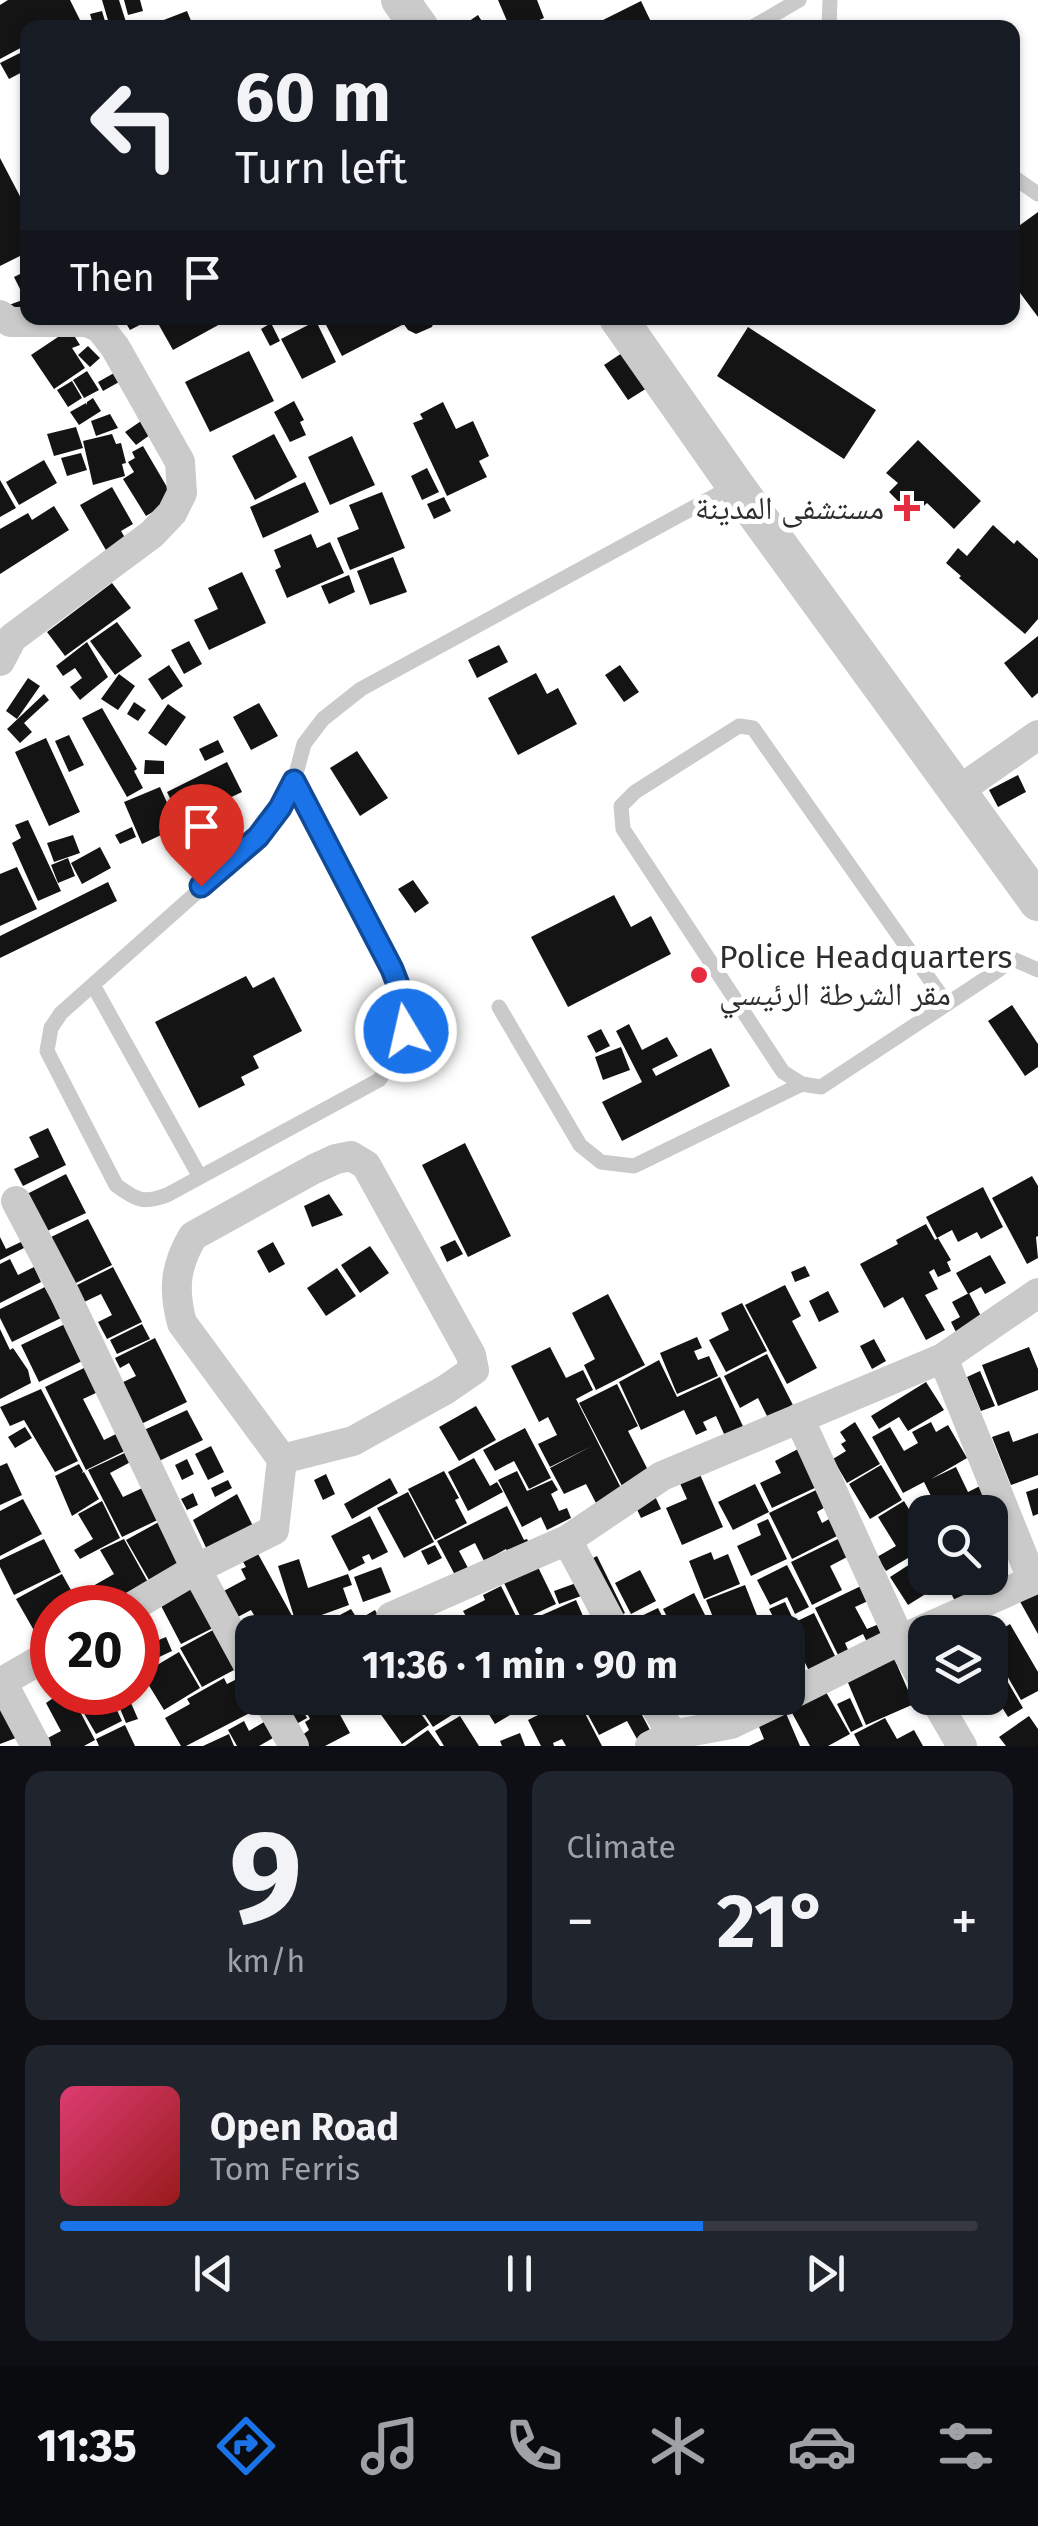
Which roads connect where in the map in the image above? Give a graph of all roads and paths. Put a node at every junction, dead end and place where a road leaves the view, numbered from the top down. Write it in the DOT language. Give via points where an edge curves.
graph roads {
  1 [pos="799,0"];
  2 [pos="765,20"];
  3 [pos="94,325"];
  4 [pos="623,325"];
  5 [pos="736,485"];
  6 [pos="0,661"];
  7 [pos="1038,736"];
  8 [pos="294,781"];
  9 [pos="958,791"];
  10 [pos="1038,902"];
  11 [pos="1038,970"];
  12 [pos="93,985"];
  13 [pos="947,1004"];
  14 [pos="499,1006"];
  15 [pos="802,1084"];
  16 [pos="200,1178"];
  17 [pos="16,1201"];
  18 [pos="1038,1294"];
  19 [pos="943,1358"];
  20 [pos="799,1418"];
  21 [pos="282,1459"];
  22 [pos="567,1540"];
  23 [pos="196,1569"];
  24 [pos="1035,1578"];
  25 [pos="160,1590"];
  26 [pos="396,1615"];
  27 [pos="607,1615"];
  28 [pos="900,1640"];
  29 [pos="235,1641"];
  30 [pos="908,1653"];
  31 [pos="30,1666"];
  32 [pos="1,1683"];
  33 [pos="805,1688"];
  34 [pos="277,1715"];
  35 [pos="656,1715"];
  36 [pos="762,1715"];
  37 [pos="944,1715"];
  38 [pos="735,1735"];
  39 [pos="661,1740"];
  40 [pos="36,1746"];
  41 [pos="294,1746"];
  42 [pos="962,1746"];
  1 -- 2 [label="lane"];
  3 -- 6 [label="street" via="115,347 180,462 182,493 152,534 12,638"];
  4 -- 5 [label="street"];
  5 -- 8 [label="lane" via="361,689 304,744"];
  5 -- 9 [label="street"];
  7 -- 9 [label="street"];
  8 -- 12 [label="lane" via="258,837"];
  8 -- 16 [label="lane" via="392,969 406,1031 379,1080"];
  9 -- 10 [label="street"];
  11 -- 13 [label="lane" via="1013,959"];
  12 -- 16 [label="lane"];
  12 -- 16 [label="lane" via="50,1028 47,1050 116,1185 151,1201"];
  13 -- 15 [label="lane" via="821,1088"];
  13 -- 15 [label="lane" via="765,744 753,728 739,726 634,792 621,806 623,829 783,1072"];
  14 -- 15 [label="lane" via="580,1145 601,1162 634,1166"];
  17 -- 23 [label="street"];
  18 -- 19 [label="street"];
  19 -- 20 [label="street"];
  19 -- 24 [label="street"];
  20 -- 22 [label="street" via="662,1476"];
  20 -- 28 [label="street"];
  21 -- 21 [label="street" via="352,1442 474,1370 366,1166 351,1156 314,1169 193,1236 181,1256 176,1299 182,1323"];
  21 -- 23 [label="street" via="274,1530"];
  22 -- 26 [label="street"];
  22 -- 27 [label="street"];
  23 -- 25 [label="street"];
  23 -- 29 [label="street"];
  24 -- 28 [label="street"];
  28 -- 30 [label="street"];
  28 -- 33 [label="street"];
  31 -- 32 [label="street"];
  32 -- 40 [label="street"];
  34 -- 41 [label="street"];
  35 -- 39 [label="street"];
  36 -- 38 [label="street"];
  37 -- 42 [label="street"];
  38 -- 39 [label="street"];
}
